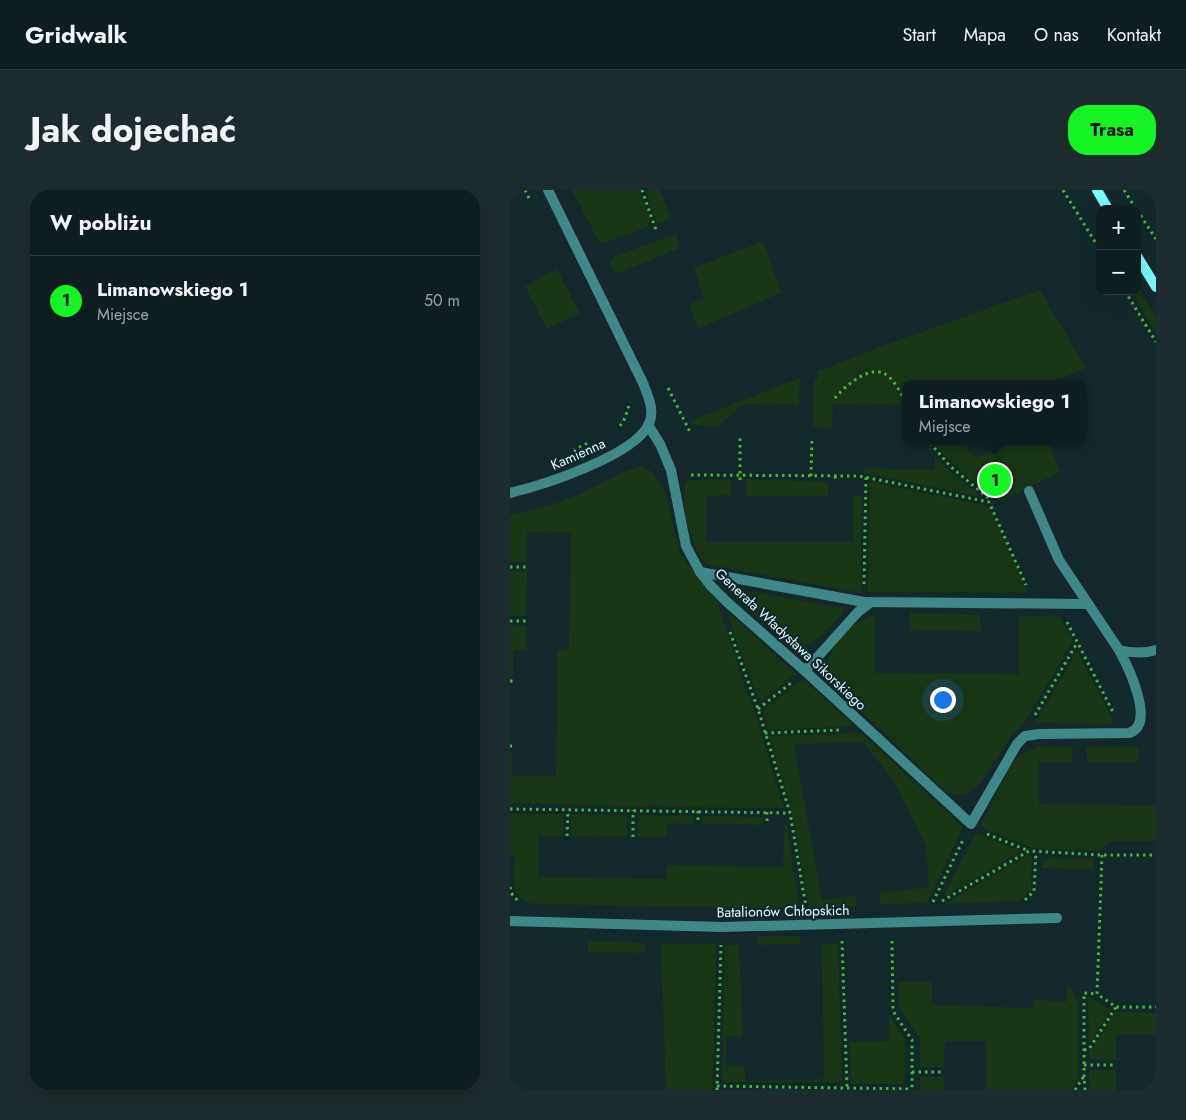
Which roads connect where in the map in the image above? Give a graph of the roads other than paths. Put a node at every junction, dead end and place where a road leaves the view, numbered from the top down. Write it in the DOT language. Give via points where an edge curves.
graph roads {
  1 [pos="548,190"];
  2 [pos="1097,190"];
  3 [pos="1106,205"];
  4 [pos="1141,263"];
  5 [pos="1156,287"];
  6 [pos="648,424"];
  7 [pos="1029,491"];
  8 [pos="510,493"];
  9 [pos="700,572"];
  10 [pos="867,602"];
  11 [pos="1088,604"];
  12 [pos="1119,650"];
  13 [pos="1156,650"];
  14 [pos="805,671"];
  15 [pos="1057,918"];
  16 [pos="510,922"];
  1 -- 6 [label="street" via="644,383 650,404"];
  2 -- 3 [label="street"];
  4 -- 5 [label="street"];
  6 -- 8 [label="street, Kamienna" via="625,448 594,464 533,488"];
  6 -- 9 [label="street, Generała Władysława Sikorskiego" via="667,457 686,546"];
  7 -- 11 [label="street" via="1059,560"];
  9 -- 10 [label="street"];
  9 -- 14 [label="street, Generała Władysława Sikorskiego" via="727,602"];
  10 -- 11 [label="street"];
  10 -- 14 [label="street"];
  11 -- 12 [label="street"];
  12 -- 13 [label="street" via="1131,653"];
  12 -- 14 [label="street, Generała Władysława Sikorskiego" via="1140,690 1144,715 1141,727 1123,733 1031,734 1020,739 970,824"];
  15 -- 16 [label="street, Batalionów Chłopskich" via="721,927"];
}
